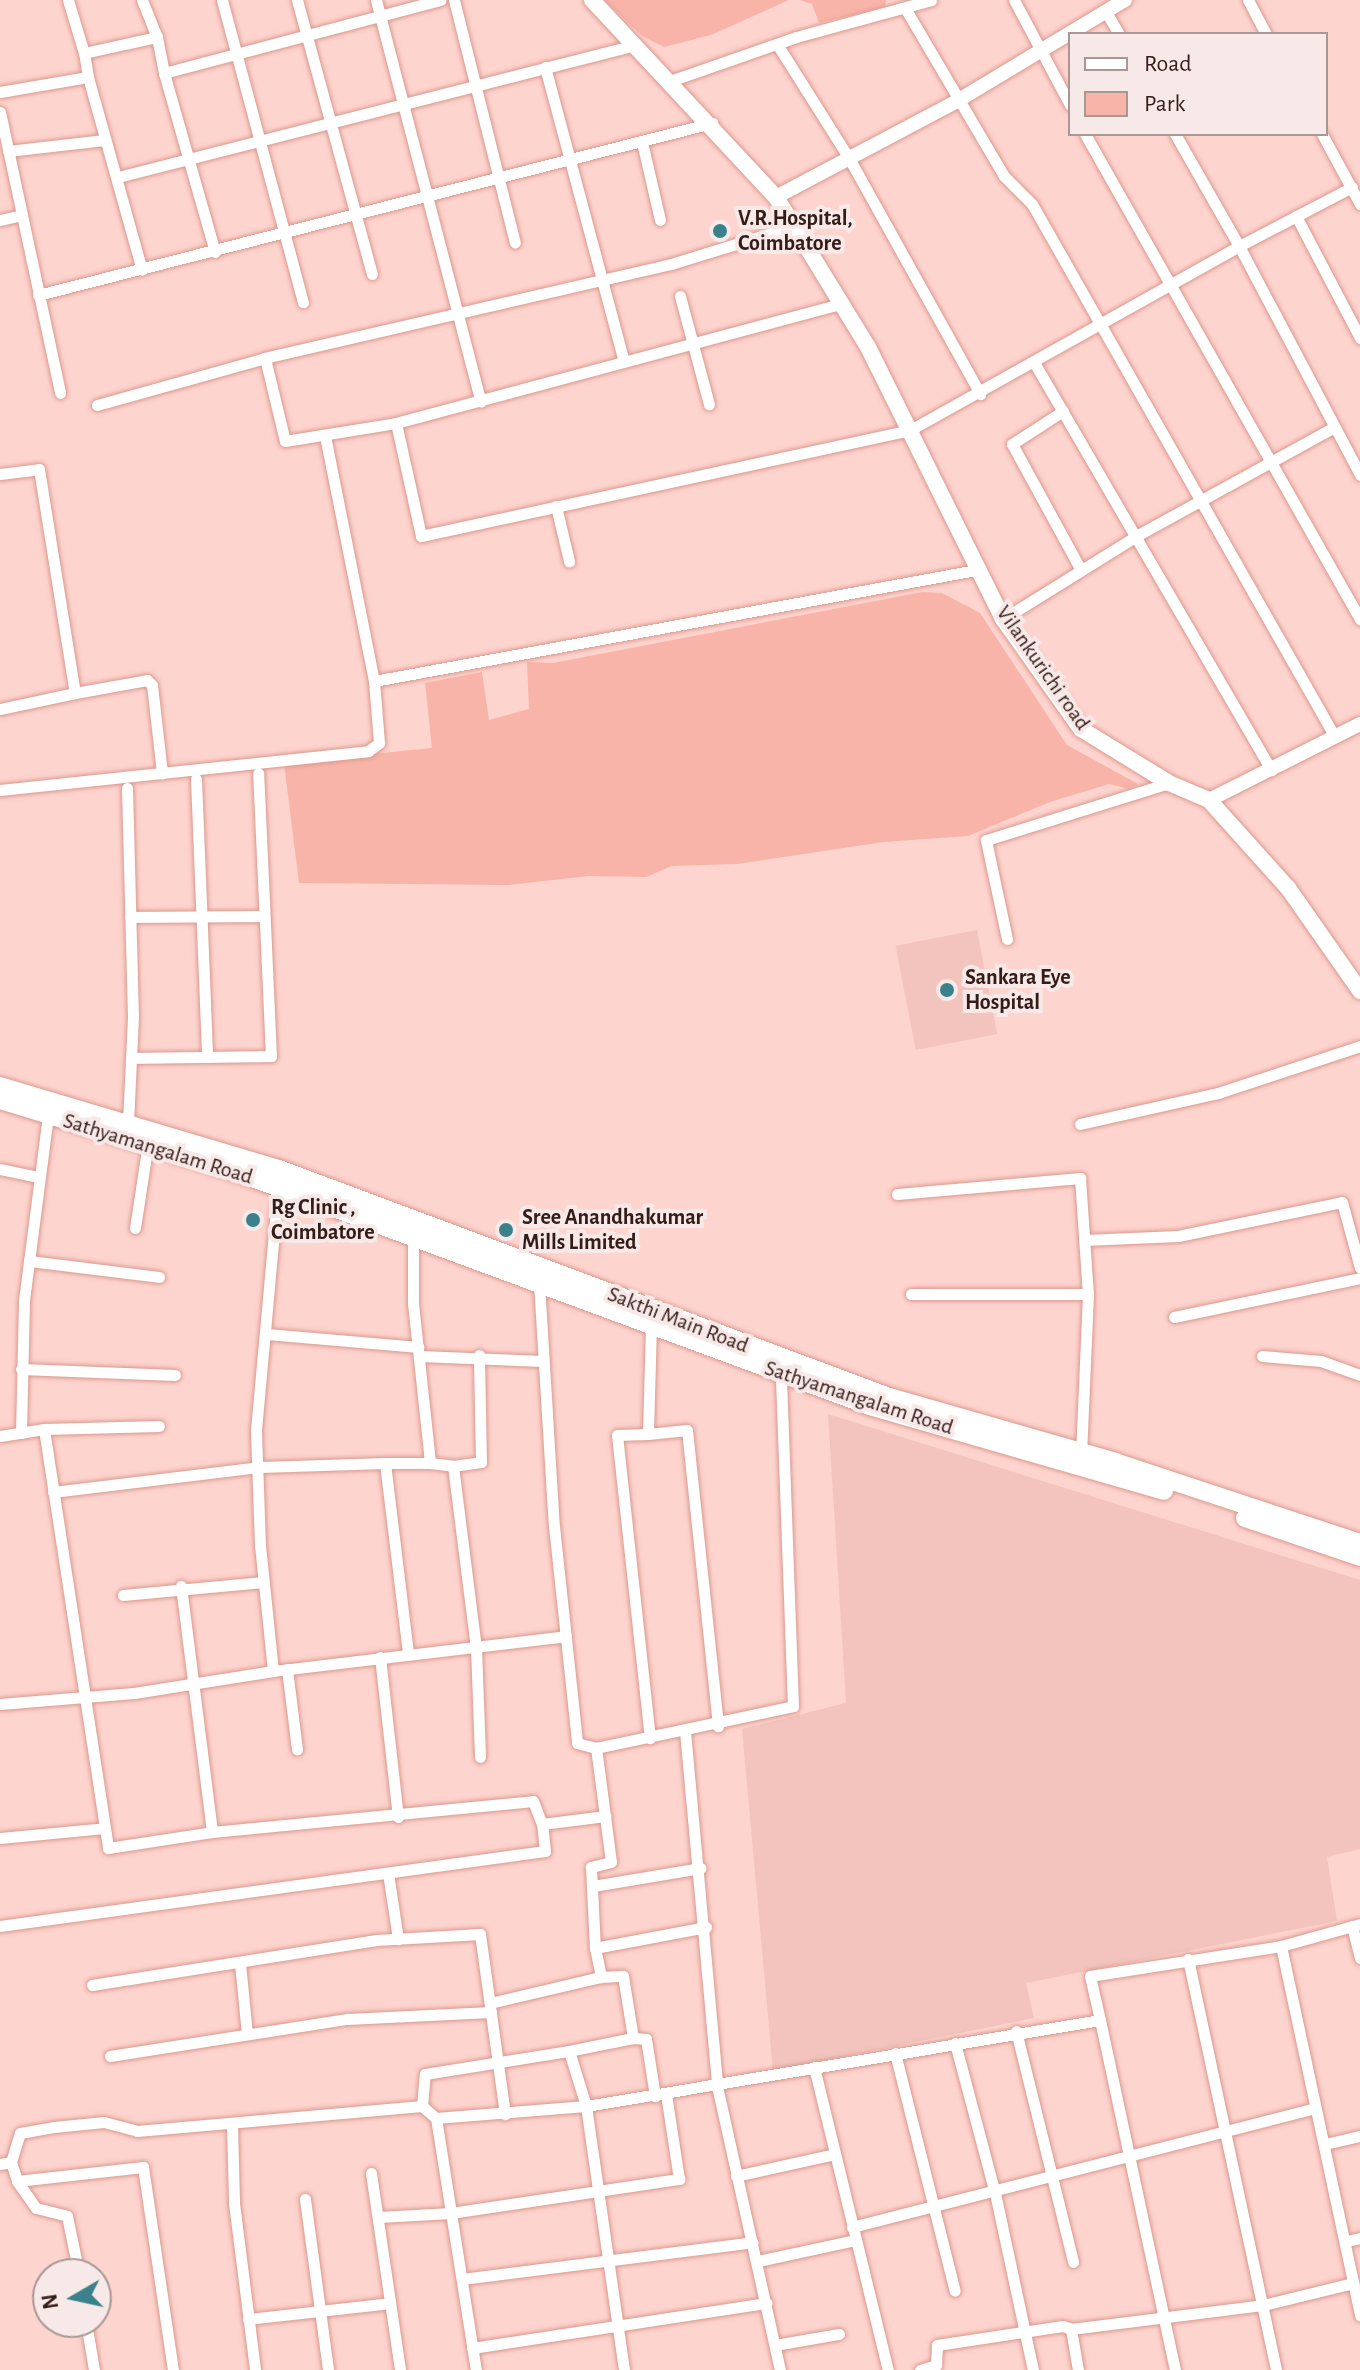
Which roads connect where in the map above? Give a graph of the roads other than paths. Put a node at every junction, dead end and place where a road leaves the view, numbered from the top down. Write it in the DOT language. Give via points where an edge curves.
graph roads {
  1 [pos="68,0"];
  2 [pos="142,0"];
  3 [pos="222,0"];
  4 [pos="297,0"];
  5 [pos="376,0"];
  6 [pos="441,0"];
  7 [pos="454,0"];
  8 [pos="592,0"];
  9 [pos="931,0"];
  10 [pos="1014,0"];
  11 [pos="1125,0"];
  12 [pos="1248,0"];
  13 [pos="905,8"];
  14 [pos="1105,10"];
  15 [pos="380,14"];
  16 [pos="306,32"];
  17 [pos="1118,32"];
  18 [pos="1265,32"];
  19 [pos="157,37"];
  20 [pos="777,44"];
  21 [pos="635,45"];
  22 [pos="1039,49"];
  23 [pos="237,50"];
  24 [pos="84,53"];
  25 [pos="545,67"];
  26 [pos="164,73"];
  27 [pos="88,77"];
  28 [pos="670,81"];
  29 [pos="473,85"];
  30 [pos="0,92"];
  31 [pos="959,100"];
  32 [pos="1068,101"];
  33 [pos="402,103"];
  34 [pos="0,112"];
  35 [pos="329,120"];
  36 [pos="712,123"];
  37 [pos="1086,136"];
  38 [pos="1176,136"];
  39 [pos="1323,136"];
  40 [pos="104,140"];
  41 [pos="260,140"];
  42 [pos="642,142"];
  43 [pos="8,151"];
  44 [pos="568,159"];
  45 [pos="850,160"];
  46 [pos="187,161"];
  47 [pos="118,177"];
  48 [pos="496,177"];
  49 [pos="1352,187"];
  50 [pos="776,197"];
  51 [pos="426,198"];
  52 [pos="1360,204"];
  53 [pos="355,213"];
  54 [pos="22,215"];
  55 [pos="1296,216"];
  56 [pos="0,220"];
  57 [pos="660,220"];
  58 [pos="794,226"];
  59 [pos="286,233"];
  60 [pos="515,242"];
  61 [pos="1239,246"];
  62 [pos="215,252"];
  63 [pos="142,270"];
  64 [pos="372,274"];
  65 [pos="603,278"];
  66 [pos="1167,286"];
  67 [pos="38,295"];
  68 [pos="680,296"];
  69 [pos="303,302"];
  70 [pos="843,303"];
  71 [pos="456,315"];
  72 [pos="1101,322"];
  73 [pos="1360,338"];
  74 [pos="693,344"];
  75 [pos="265,358"];
  76 [pos="624,362"];
  77 [pos="1035,364"];
  78 [pos="60,393"];
  79 [pos="980,394"];
  80 [pos="481,402"];
  81 [pos="709,404"];
  82 [pos="97,405"];
  83 [pos="1063,411"];
  84 [pos="396,423"];
  85 [pos="1333,428"];
  86 [pos="910,430"];
  87 [pos="325,435"];
  88 [pos="1270,465"];
  89 [pos="0,474"];
  90 [pos="1360,475"];
  91 [pos="1202,500"];
  92 [pos="556,506"];
  93 [pos="1138,535"];
  94 [pos="569,561"];
  95 [pos="981,569"];
  96 [pos="1081,570"];
  97 [pos="1003,619"];
  98 [pos="1360,619"];
  99 [pos="374,681"];
  100 [pos="75,693"];
  101 [pos="0,709"];
  102 [pos="1360,724"];
  103 [pos="1335,737"];
  104 [pos="1271,770"];
  105 [pos="162,773"];
  106 [pos="258,773"];
  107 [pos="196,779"];
  108 [pos="1169,783"];
  109 [pos="127,788"];
  110 [pos="0,790"];
  111 [pos="1209,800"];
  112 [pos="262,916"];
  113 [pos="130,917"];
  114 [pos="201,917"];
  115 [pos="1007,939"];
  116 [pos="1360,991"];
  117 [pos="1360,1046"];
  118 [pos="207,1057"];
  119 [pos="131,1058"];
  120 [pos="0,1086"];
  121 [pos="0,1100"];
  122 [pos="48,1115"];
  123 [pos="128,1122"];
  124 [pos="1080,1124"];
  125 [pos="148,1143"];
  126 [pos="0,1169"];
  127 [pos="260,1172"];
  128 [pos="39,1177"];
  129 [pos="278,1187"];
  130 [pos="897,1194"];
  131 [pos="135,1228"];
  132 [pos="413,1236"];
  133 [pos="1084,1240"];
  134 [pos="29,1261"];
  135 [pos="1360,1268"];
  136 [pos="159,1277"];
  137 [pos="1360,1278"];
  138 [pos="539,1283"];
  139 [pos="911,1294"];
  140 [pos="1088,1294"];
  141 [pos="1174,1317"];
  142 [pos="651,1325"];
  143 [pos="267,1334"];
  144 [pos="419,1351"];
  145 [pos="479,1355"];
  146 [pos="1262,1356"];
  147 [pos="543,1361"];
  148 [pos="21,1369"];
  149 [pos="781,1373"];
  150 [pos="175,1375"];
  151 [pos="1360,1375"];
  152 [pos="159,1426"];
  153 [pos="44,1429"];
  154 [pos="21,1433"];
  155 [pos="648,1434"];
  156 [pos="0,1436"];
  157 [pos="1081,1453"];
  158 [pos="385,1463"];
  159 [pos="430,1463"];
  160 [pos="453,1466"];
  161 [pos="260,1467"];
  162 [pos="53,1492"];
  163 [pos="1360,1543"];
  164 [pos="1360,1557"];
  165 [pos="263,1582"];
  166 [pos="181,1586"];
  167 [pos="123,1595"];
  168 [pos="566,1636"];
  169 [pos="476,1647"];
  170 [pos="408,1654"];
  171 [pos="380,1657"];
  172 [pos="287,1669"];
  173 [pos="273,1671"];
  174 [pos="191,1682"];
  175 [pos="88,1695"];
  176 [pos="1,1700"];
  177 [pos="718,1726"];
  178 [pos="685,1731"];
  179 [pos="650,1738"];
  180 [pos="596,1748"];
  181 [pos="297,1749"];
  182 [pos="480,1757"];
  183 [pos="605,1816"];
  184 [pos="398,1817"];
  185 [pos="542,1824"];
  186 [pos="105,1828"];
  187 [pos="212,1832"];
  188 [pos="0,1838"];
  189 [pos="701,1868"];
  190 [pos="388,1873"];
  191 [pos="593,1886"];
  192 [pos="1356,1925"];
  193 [pos="0,1926"];
  194 [pos="706,1927"];
  195 [pos="398,1939"];
  196 [pos="1281,1946"];
  197 [pos="595,1948"];
  198 [pos="1360,1958"];
  199 [pos="1188,1959"];
  200 [pos="240,1963"];
  201 [pos="601,1977"];
  202 [pos="92,1985"];
  203 [pos="490,2008"];
  204 [pos="1100,2020"];
  205 [pos="1016,2031"];
  206 [pos="247,2034"];
  207 [pos="633,2038"];
  208 [pos="955,2043"];
  209 [pos="569,2051"];
  210 [pos="895,2053"];
  211 [pos="110,2056"];
  212 [pos="498,2065"];
  213 [pos="814,2067"];
  214 [pos="717,2086"];
  215 [pos="660,2095"];
  216 [pos="422,2106"];
  217 [pos="586,2106"];
  218 [pos="1314,2108"];
  219 [pos="505,2114"];
  220 [pos="436,2118"];
  221 [pos="232,2125"];
  222 [pos="1226,2131"];
  223 [pos="1360,2136"];
  224 [pos="1325,2144"];
  225 [pos="835,2154"];
  226 [pos="1129,2156"];
  227 [pos="5,2163"];
  228 [pos="371,2173"];
  229 [pos="736,2176"];
  230 [pos="1052,2176"];
  231 [pos="17,2181"];
  232 [pos="599,2189"];
  233 [pos="995,2193"];
  234 [pos="305,2199"];
  235 [pos="934,2206"];
  236 [pos="451,2213"];
  237 [pos="379,2217"];
  238 [pos="854,2234"];
  239 [pos="1360,2238"];
  240 [pos="1347,2241"];
  241 [pos="753,2242"];
  242 [pos="609,2257"];
  243 [pos="76,2258"];
  244 [pos="758,2261"];
  245 [pos="1073,2262"];
  246 [pos="462,2279"];
  247 [pos="1353,2283"];
  248 [pos="955,2291"];
  249 [pos="390,2303"];
  250 [pos="767,2303"];
  251 [pos="1263,2305"];
  252 [pos="322,2310"];
  253 [pos="1360,2316"];
  254 [pos="1164,2317"];
  255 [pos="248,2319"];
  256 [pos="618,2323"];
  257 [pos="1071,2329"];
  258 [pos="1025,2331"];
  259 [pos="839,2334"];
  260 [pos="89,2338"];
  261 [pos="775,2345"];
  262 [pos="472,2348"];
  263 [pos="94,2370"];
  264 [pos="173,2370"];
  265 [pos="255,2370"];
  266 [pos="328,2370"];
  267 [pos="400,2370"];
  268 [pos="476,2370"];
  269 [pos="624,2370"];
  270 [pos="780,2370"];
  271 [pos="888,2370"];
  272 [pos="920,2370"];
  273 [pos="1033,2370"];
  274 [pos="1078,2370"];
  275 [pos="1175,2370"];
  276 [pos="1276,2370"];
  1 -- 24 [label="street"];
  2 -- 19 [label="street"];
  3 -- 23 [label="street"];
  4 -- 16 [label="street"];
  5 -- 15 [label="street"];
  6 -- 15 [label="street"];
  7 -- 29 [label="street"];
  8 -- 21 [label="main road, Vilankurichi road"];
  9 -- 13 [label="street"];
  10 -- 22 [label="street"];
  11 -- 14 [label="street"];
  12 -- 18 [label="street"];
  13 -- 20 [label="street"];
  13 -- 31 [label="street"];
  14 -- 17 [label="street"];
  14 -- 22 [label="street"];
  15 -- 16 [label="street"];
  15 -- 33 [label="street"];
  16 -- 23 [label="street"];
  16 -- 35 [label="street"];
  19 -- 24 [label="street"];
  19 -- 26 [label="street"];
  20 -- 28 [label="street"];
  20 -- 45 [label="street"];
  21 -- 25 [label="street"];
  21 -- 28 [label="main road, Vilankurichi road"];
  22 -- 31 [label="street"];
  22 -- 32 [label="street"];
  23 -- 26 [label="street"];
  23 -- 41 [label="street"];
  24 -- 27 [label="street"];
  25 -- 29 [label="street"];
  25 -- 44 [label="street"];
  26 -- 46 [label="street"];
  27 -- 30 [label="street"];
  27 -- 40 [label="street"];
  28 -- 36 [label="main road, Vilankurichi road"];
  29 -- 33 [label="street"];
  29 -- 48 [label="street"];
  31 -- 45 [label="street"];
  31 -- 72 [label="street" via="1004,176 1032,204"];
  33 -- 35 [label="street"];
  33 -- 51 [label="street"];
  34 -- 43 [label="street"];
  35 -- 41 [label="street"];
  35 -- 53 [label="street"];
  36 -- 42 [label="street"];
  36 -- 50 [label="main road, Vilankurichi road"];
  37 -- 66 [label="street"];
  38 -- 61 [label="street"];
  39 -- 49 [label="street"];
  40 -- 43 [label="street"];
  40 -- 47 [label="street"];
  41 -- 46 [label="street"];
  41 -- 59 [label="street"];
  42 -- 44 [label="street"];
  42 -- 57 [label="street"];
  43 -- 54 [label="street"];
  44 -- 48 [label="street"];
  44 -- 65 [label="street"];
  45 -- 50 [label="street"];
  45 -- 79 [label="street"];
  46 -- 47 [label="street"];
  46 -- 62 [label="street"];
  47 -- 63 [label="street"];
  48 -- 51 [label="street"];
  48 -- 60 [label="street"];
  49 -- 52 [label="street"];
  49 -- 55 [label="street"];
  50 -- 58 [label="main road, Vilankurichi road"];
  51 -- 53 [label="street"];
  51 -- 71 [label="street"];
  53 -- 59 [label="street"];
  53 -- 64 [label="street"];
  54 -- 56 [label="street"];
  54 -- 67 [label="street"];
  55 -- 61 [label="street"];
  55 -- 73 [label="street"];
  58 -- 65 [label="street" via="671,264"];
  58 -- 70 [label="main road, Vilankurichi road"];
  59 -- 62 [label="street"];
  59 -- 69 [label="street"];
  61 -- 66 [label="street"];
  61 -- 85 [label="street"];
  62 -- 63 [label="street"];
  63 -- 67 [label="street"];
  65 -- 71 [label="street"];
  65 -- 76 [label="street"];
  66 -- 72 [label="street"];
  66 -- 88 [label="street"];
  67 -- 78 [label="street"];
  68 -- 74 [label="street"];
  70 -- 74 [label="street"];
  70 -- 86 [label="main road, Vilankurichi road"];
  71 -- 75 [label="street"];
  71 -- 80 [label="street"];
  72 -- 77 [label="street"];
  72 -- 91 [label="street"];
  74 -- 76 [label="street"];
  74 -- 81 [label="street"];
  75 -- 82 [label="street"];
  75 -- 87 [label="street" via="285,441"];
  76 -- 80 [label="street"];
  77 -- 79 [label="street"];
  77 -- 83 [label="street"];
  79 -- 86 [label="street"];
  80 -- 84 [label="street"];
  83 -- 93 [label="street"];
  83 -- 96 [label="street" via="1012,444"];
  84 -- 87 [label="street"];
  84 -- 92 [label="street" via="421,536"];
  85 -- 88 [label="street"];
  85 -- 90 [label="street"];
  86 -- 92 [label="street"];
  86 -- 95 [label="main road, Vilankurichi road"];
  87 -- 99 [label="street"];
  88 -- 91 [label="street"];
  88 -- 98 [label="street"];
  89 -- 100 [label="street" via="39,469"];
  91 -- 93 [label="street"];
  91 -- 103 [label="street"];
  92 -- 94 [label="street"];
  93 -- 96 [label="street"];
  93 -- 104 [label="street"];
  95 -- 97 [label="main road, Vilankurichi road"];
  95 -- 99 [label="street"];
  96 -- 97 [label="street"];
  97 -- 108 [label="main road, Vilankurichi road" via="1081,729"];
  99 -- 105 [label="street" via="382,732 368,751"];
  100 -- 101 [label="street"];
  100 -- 105 [label="street" via="147,680 152,685"];
  102 -- 103 [label="street"];
  103 -- 104 [label="street"];
  104 -- 111 [label="street"];
  105 -- 110 [label="street"];
  106 -- 112 [label="street"];
  107 -- 114 [label="street"];
  108 -- 111 [label="main road, Vilankurichi road"];
  108 -- 115 [label="street" via="986,840"];
  109 -- 113 [label="street"];
  111 -- 116 [label="main road, Vilankurichi road" via="1288,888"];
  112 -- 114 [label="street"];
  112 -- 118 [label="street" via="271,1056"];
  113 -- 114 [label="street"];
  113 -- 119 [label="street"];
  114 -- 118 [label="street"];
  117 -- 124 [label="street" via="1218,1093"];
  118 -- 119 [label="street"];
  119 -- 123 [label="street"];
  120 -- 123 [label="highway, Sakthi Main Road"];
  121 -- 122 [label="highway, Sathyamangalam Road"];
  122 -- 125 [label="highway, Sathyamangalam Road"];
  122 -- 128 [label="street"];
  123 -- 127 [label="highway, Sakthi Main Road"];
  125 -- 127 [label="highway, Sathyamangalam Road"];
  125 -- 131 [label="street"];
  126 -- 128 [label="street"];
  127 -- 129 [label="highway, Sathyamangalam Road"];
  127 -- 157 [label="highway, Sakthi Main Road" via="810,1369"];
  128 -- 134 [label="street"];
  129 -- 132 [label="highway, Sathyamangalam Road"];
  129 -- 143 [label="street"];
  130 -- 133 [label="street" via="1080,1178"];
  132 -- 138 [label="highway, Sathyamangalam Road"];
  132 -- 144 [label="street"];
  133 -- 135 [label="street" via="1178,1236 1342,1202"];
  133 -- 140 [label="street"];
  134 -- 136 [label="street"];
  134 -- 148 [label="street"];
  137 -- 141 [label="street"];
  138 -- 142 [label="highway, Sathyamangalam Road"];
  138 -- 147 [label="street"];
  139 -- 140 [label="street"];
  140 -- 157 [label="street"];
  142 -- 149 [label="highway, Sathyamangalam Road"];
  142 -- 155 [label="street"];
  143 -- 144 [label="street"];
  143 -- 161 [label="street" via="256,1430"];
  144 -- 145 [label="street"];
  144 -- 159 [label="street"];
  145 -- 147 [label="street"];
  145 -- 160 [label="street" via="481,1462"];
  146 -- 151 [label="street" via="1321,1361"];
  147 -- 168 [label="street"];
  148 -- 150 [label="street"];
  148 -- 154 [label="street"];
  149 -- 164 [label="highway, Sathyamangalam Road" via="870,1406 1174,1493"];
  149 -- 177 [label="street" via="793,1706"];
  152 -- 153 [label="street"];
  153 -- 154 [label="street"];
  153 -- 162 [label="street"];
  154 -- 156 [label="street"];
  155 -- 177 [label="street" via="687,1430"];
  155 -- 179 [label="street" via="617,1435"];
  157 -- 163 [label="highway, Sakthi Main Road"];
  158 -- 159 [label="street"];
  158 -- 161 [label="street"];
  158 -- 170 [label="street"];
  159 -- 160 [label="street"];
  160 -- 169 [label="street"];
  161 -- 162 [label="street"];
  161 -- 165 [label="street"];
  162 -- 175 [label="street"];
  165 -- 166 [label="street"];
  165 -- 173 [label="street"];
  166 -- 167 [label="street"];
  166 -- 174 [label="street"];
  168 -- 169 [label="street"];
  168 -- 180 [label="street" via="577,1743"];
  169 -- 170 [label="street"];
  169 -- 182 [label="street"];
  170 -- 171 [label="street"];
  171 -- 172 [label="street"];
  171 -- 184 [label="street"];
  172 -- 173 [label="street"];
  172 -- 181 [label="street"];
  173 -- 174 [label="street"];
  174 -- 175 [label="street"];
  174 -- 187 [label="street"];
  175 -- 176 [label="street"];
  175 -- 186 [label="street"];
  177 -- 178 [label="street"];
  178 -- 179 [label="street"];
  178 -- 189 [label="street"];
  179 -- 180 [label="street"];
  180 -- 183 [label="street"];
  183 -- 185 [label="street"];
  183 -- 191 [label="street" via="611,1862 591,1867"];
  184 -- 185 [label="street" via="533,1801"];
  184 -- 187 [label="street"];
  185 -- 190 [label="street" via="545,1851"];
  186 -- 187 [label="street" via="108,1848"];
  186 -- 188 [label="street"];
  189 -- 191 [label="street"];
  189 -- 194 [label="street"];
  190 -- 193 [label="street"];
  190 -- 195 [label="street"];
  191 -- 197 [label="street"];
  192 -- 196 [label="street"];
  192 -- 198 [label="street"];
  194 -- 197 [label="street"];
  194 -- 214 [label="street"];
  195 -- 200 [label="street"];
  195 -- 203 [label="street" via="480,1934"];
  196 -- 199 [label="street"];
  196 -- 218 [label="street"];
  197 -- 201 [label="street"];
  199 -- 204 [label="street" via="1090,1976"];
  199 -- 222 [label="street"];
  200 -- 202 [label="street"];
  200 -- 206 [label="street"];
  201 -- 203 [label="street"];
  201 -- 207 [label="street" via="623,1976"];
  203 -- 206 [label="street" via="347,2019"];
  203 -- 212 [label="street"];
  204 -- 205 [label="street"];
  204 -- 226 [label="street"];
  205 -- 208 [label="street"];
  205 -- 230 [label="street"];
  206 -- 211 [label="street"];
  207 -- 209 [label="street"];
  207 -- 215 [label="street" via="646,2039"];
  208 -- 210 [label="street"];
  208 -- 233 [label="street"];
  209 -- 212 [label="street"];
  209 -- 217 [label="street"];
  210 -- 213 [label="street"];
  210 -- 235 [label="street"];
  212 -- 216 [label="street" via="425,2074"];
  212 -- 219 [label="street"];
  213 -- 214 [label="street"];
  213 -- 225 [label="street"];
  214 -- 215 [label="street"];
  214 -- 229 [label="street"];
  215 -- 217 [label="street"];
  215 -- 232 [label="street" via="679,2179"];
  216 -- 220 [label="street"];
  216 -- 221 [label="street"];
  217 -- 219 [label="street"];
  217 -- 232 [label="street"];
  218 -- 222 [label="street"];
  218 -- 224 [label="street"];
  219 -- 220 [label="street"];
  220 -- 236 [label="street"];
  221 -- 227 [label="street" via="137,2131 104,2122 54,2127 20,2133"];
  221 -- 255 [label="street" via="234,2203"];
  222 -- 226 [label="street"];
  222 -- 251 [label="street"];
  223 -- 224 [label="street"];
  224 -- 240 [label="street"];
  225 -- 229 [label="street"];
  225 -- 238 [label="street"];
  226 -- 230 [label="street"];
  226 -- 254 [label="street"];
  227 -- 231 [label="street"];
  228 -- 237 [label="street"];
  229 -- 241 [label="street"];
  230 -- 233 [label="street"];
  230 -- 245 [label="street"];
  231 -- 243 [label="street" via="36,2208 67,2216"];
  231 -- 264 [label="street" via="143,2167"];
  232 -- 236 [label="street"];
  232 -- 242 [label="street"];
  233 -- 235 [label="street"];
  233 -- 258 [label="street"];
  234 -- 252 [label="street"];
  235 -- 238 [label="street"];
  235 -- 248 [label="street"];
  236 -- 237 [label="street"];
  236 -- 246 [label="street"];
  237 -- 249 [label="street"];
  238 -- 244 [label="street"];
  238 -- 271 [label="street"];
  239 -- 240 [label="street"];
  240 -- 247 [label="street"];
  241 -- 242 [label="street"];
  241 -- 244 [label="street"];
  242 -- 246 [label="street"];
  242 -- 256 [label="street"];
  244 -- 250 [label="street"];
  246 -- 262 [label="street"];
  247 -- 251 [label="street"];
  247 -- 253 [label="street"];
  249 -- 252 [label="street"];
  249 -- 267 [label="street"];
  250 -- 256 [label="street"];
  250 -- 261 [label="street"];
  251 -- 254 [label="street"];
  251 -- 276 [label="street"];
  252 -- 255 [label="street"];
  252 -- 266 [label="street"];
  254 -- 257 [label="street"];
  254 -- 275 [label="street"];
  255 -- 265 [label="street"];
  256 -- 262 [label="street"];
  256 -- 269 [label="street"];
  257 -- 258 [label="street"];
  257 -- 274 [label="street"];
  258 -- 272 [label="street" via="937,2345 938,2363"];
  258 -- 273 [label="street"];
  259 -- 261 [label="street"];
  260 -- 263 [label="street"];
  261 -- 270 [label="street"];
  262 -- 268 [label="street"];
}
